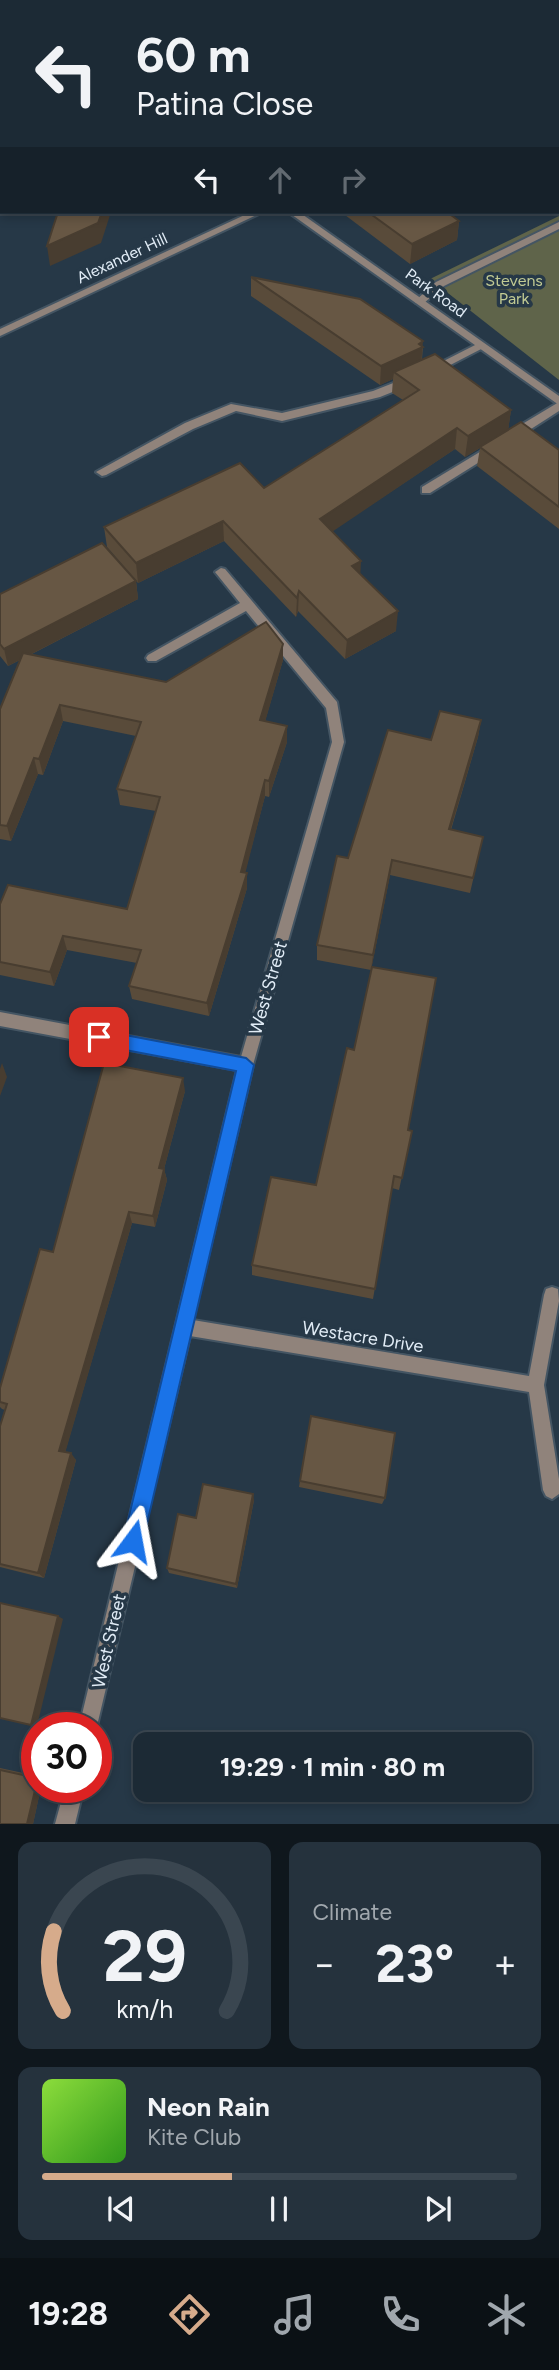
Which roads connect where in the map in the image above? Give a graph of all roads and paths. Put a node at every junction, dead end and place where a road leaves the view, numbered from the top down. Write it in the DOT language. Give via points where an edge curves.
graph roads {
  1 [pos="254,214"];
  2 [pos="296,214"];
  3 [pos="559,225"];
  4 [pos="420,301"];
  5 [pos="0,333"];
  6 [pos="481,345"];
  7 [pos="559,404"];
  8 [pos="102,472"];
  9 [pos="426,490"];
  10 [pos="221,572"];
  11 [pos="246,605"];
  12 [pos="152,658"];
  13 [pos="0,1019"];
  14 [pos="246,1065"];
  15 [pos="552,1295"];
  16 [pos="184,1327"];
  17 [pos="536,1385"];
  18 [pos="552,1490"];
  19 [pos="92,1712"];
  20 [pos="70,1803"];
  21 [pos="65,1824"];
  1 -- 5 [label="street, Alexander Hill"];
  2 -- 4 [label="street, Park Road"];
  3 -- 4 [label="street" via="440,284"];
  4 -- 6 [label="street, Park Road"];
  6 -- 7 [label="street, Park Road"];
  6 -- 8 [label="street" via="376,394 282,417 235,407"];
  7 -- 9 [label="street"];
  10 -- 11 [label="street, West Street"];
  11 -- 12 [label="street"];
  11 -- 14 [label="street, West Street" via="332,706 338,742"];
  13 -- 14 [label="street"];
  14 -- 16 [label="street, West Street"];
  15 -- 17 [label="street"];
  16 -- 17 [label="street, Westacre Drive"];
  16 -- 19 [label="street, West Street"];
  17 -- 18 [label="street"];
  20 -- 21 [label="street"];
}
